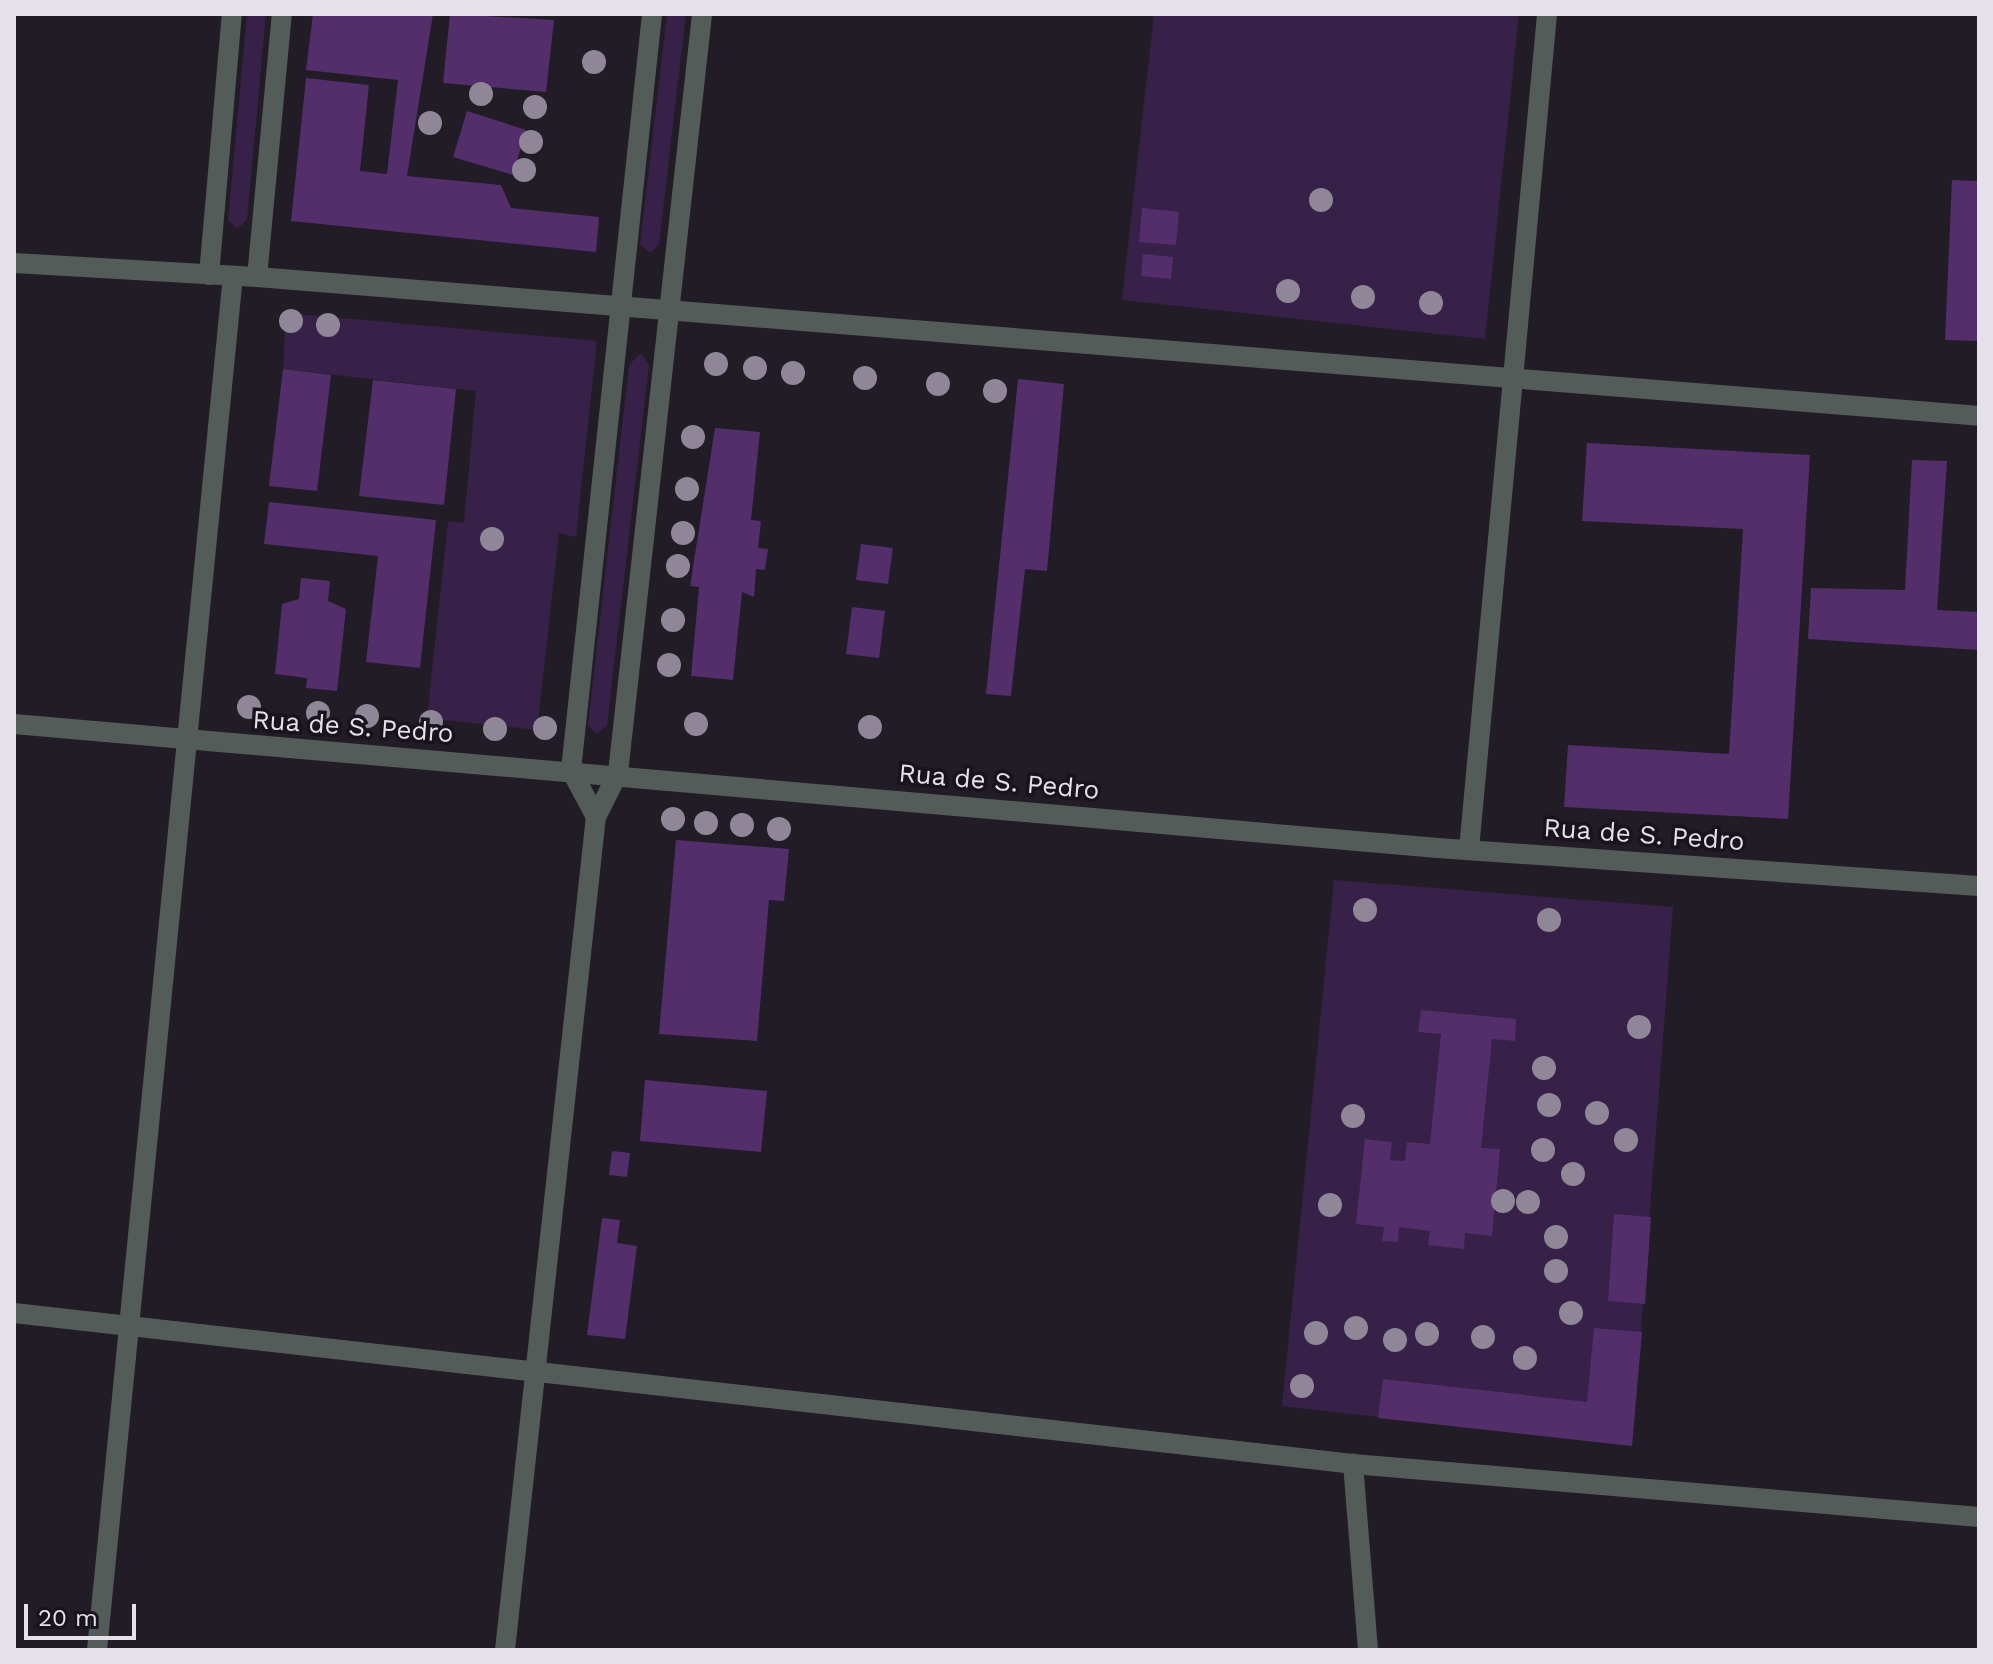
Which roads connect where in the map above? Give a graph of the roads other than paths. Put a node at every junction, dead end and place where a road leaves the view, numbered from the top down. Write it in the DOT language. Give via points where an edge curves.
graph roads {
  1 [pos="232,14"];
  2 [pos="282,14"];
  3 [pos="652,14"];
  4 [pos="702,14"];
  5 [pos="1547,14"];
  6 [pos="14,263"];
  7 [pos="209,275"];
  8 [pos="233,276"];
  9 [pos="257,277"];
  10 [pos="618,309"];
  11 [pos="670,313"];
  12 [pos="1509,378"];
  13 [pos="1979,416"];
  14 [pos="14,724"];
  15 [pos="187,740"];
  16 [pos="571,770"];
  17 [pos="618,773"];
  18 [pos="596,817"];
  19 [pos="1469,849"];
  20 [pos="1979,886"];
  21 [pos="14,1313"];
  22 [pos="130,1325"];
  23 [pos="531,1376"];
  24 [pos="1353,1464"];
  25 [pos="1979,1517"];
  26 [pos="97,1650"];
  27 [pos="505,1650"];
  28 [pos="1368,1650"];
  1 -- 7 [label="street"];
  2 -- 9 [label="street"];
  3 -- 10 [label="street"];
  4 -- 11 [label="street"];
  5 -- 12 [label="street"];
  6 -- 7 [label="street"];
  7 -- 8 [label="street"];
  8 -- 9 [label="street"];
  8 -- 15 [label="street"];
  9 -- 10 [label="street"];
  10 -- 11 [label="street"];
  10 -- 16 [label="street"];
  11 -- 12 [label="street"];
  11 -- 17 [label="street"];
  12 -- 13 [label="street"];
  12 -- 19 [label="street"];
  14 -- 15 [label="street, Rua de S. Pedro"];
  15 -- 16 [label="street, Rua de S. Pedro"];
  15 -- 22 [label="street"];
  16 -- 17 [label="street, Rua de S. Pedro"];
  16 -- 18 [label="street"];
  17 -- 18 [label="street"];
  17 -- 19 [label="street, Rua de S. Pedro"];
  18 -- 23 [label="street"];
  19 -- 20 [label="street, Rua de S. Pedro"];
  21 -- 22 [label="street"];
  22 -- 23 [label="street"];
  22 -- 26 [label="street"];
  23 -- 24 [label="street"];
  23 -- 27 [label="street"];
  24 -- 25 [label="street"];
  24 -- 28 [label="street"];
}
